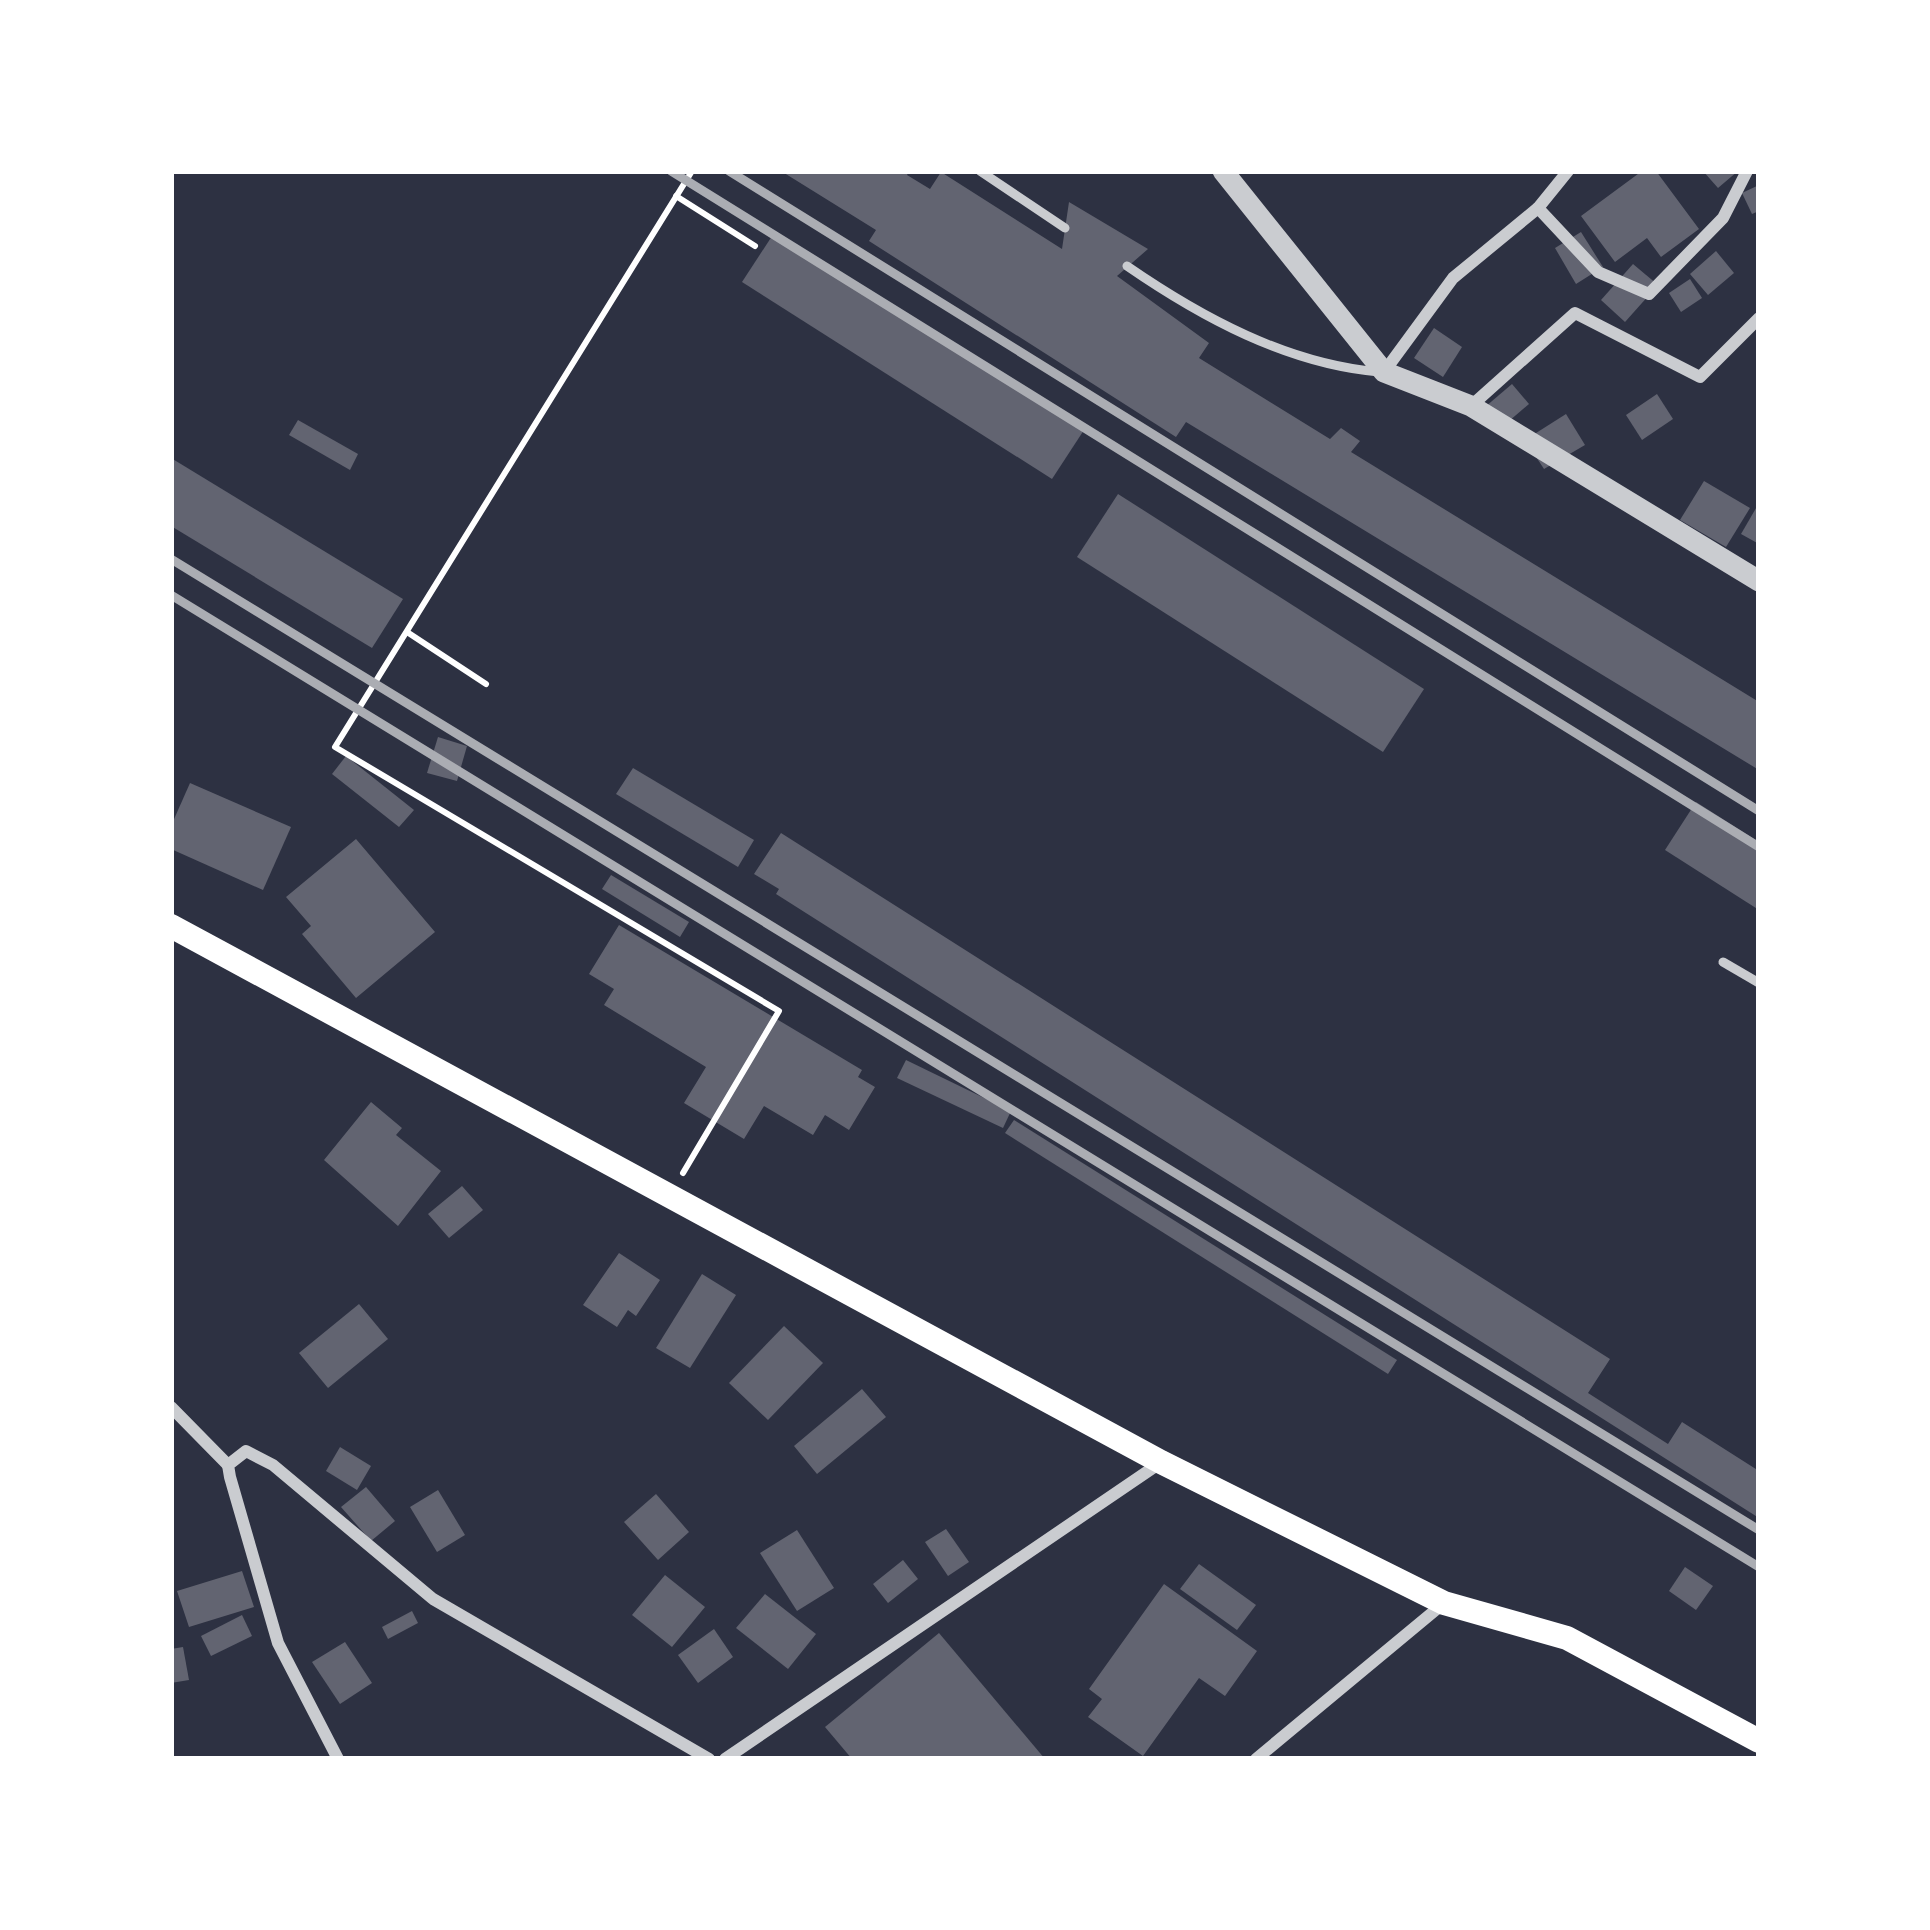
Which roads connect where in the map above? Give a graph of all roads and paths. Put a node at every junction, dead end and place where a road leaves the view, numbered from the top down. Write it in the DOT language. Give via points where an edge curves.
graph roads {
  1 [pos="692,171"];
  2 [pos="980,171"];
  3 [pos="1223,171"];
  4 [pos="1568,171"];
  5 [pos="1747,171"];
  6 [pos="676,196"];
  7 [pos="1538,208"];
  8 [pos="1065,228"];
  9 [pos="755,246"];
  10 [pos="1127,266"];
  11 [pos="1759,318"];
  12 [pos="1384,372"];
  13 [pos="1471,406"];
  14 [pos="1759,581"];
  15 [pos="407,632"];
  16 [pos="486,684"];
  17 [pos="171,926"];
  18 [pos="1723,962"];
  19 [pos="1759,983"];
  20 [pos="671,1194"];
  21 [pos="171,1407"];
  22 [pos="1161,1462"];
  23 [pos="228,1466"];
  24 [pos="1444,1603"];
  25 [pos="1759,1741"];
  26 [pos="338,1759"];
  27 [pos="709,1759"];
  28 [pos="725,1759"];
  29 [pos="1256,1759"];
  1 -- 6 [label="path"];
  2 -- 8 [label="lane"];
  3 -- 12 [label="street"];
  4 -- 7 [label="street"];
  5 -- 7 [label="street" via="1723,218 1649,294 1598,272"];
  6 -- 9 [label="path"];
  6 -- 15 [label="path"];
  7 -- 12 [label="street" via="1453,278"];
  10 -- 12 [label="lane" via="1204,319 1345,369"];
  11 -- 13 [label="street" via="1700,377 1575,313"];
  12 -- 13 [label="street"];
  13 -- 14 [label="street"];
  15 -- 16 [label="path"];
  15 -- 20 [label="path" via="335,747 779,1011"];
  17 -- 20 [label="main road"];
  18 -- 19 [label="lane"];
  20 -- 22 [label="main road"];
  21 -- 23 [label="street"];
  22 -- 24 [label="main road"];
  22 -- 28 [label="street"];
  23 -- 26 [label="street" via="278,1643"];
  23 -- 27 [label="street" via="236,1455 254,1453 433,1599"];
  24 -- 25 [label="main road" via="1567,1638"];
  24 -- 29 [label="street"];
}
